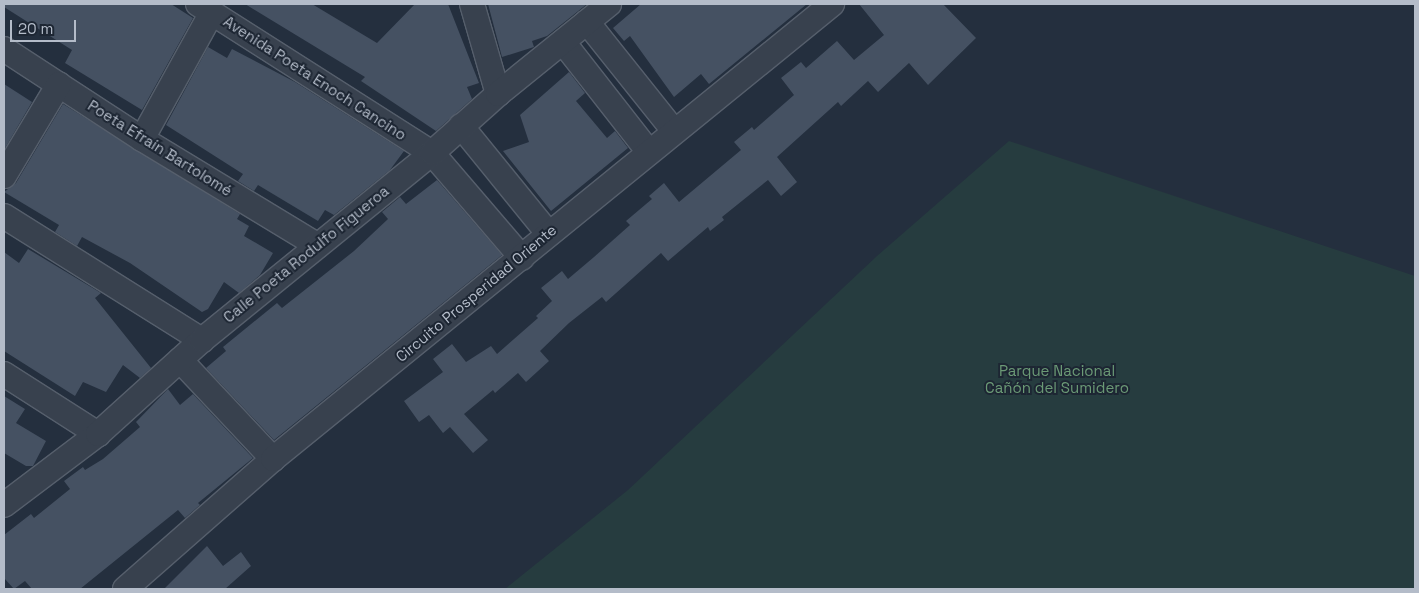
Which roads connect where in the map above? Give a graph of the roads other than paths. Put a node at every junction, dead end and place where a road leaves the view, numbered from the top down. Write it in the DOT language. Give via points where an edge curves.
graph roads {
  1 [pos="472,4"];
  2 [pos="609,4"];
  3 [pos="832,4"];
  4 [pos="205,8"];
  5 [pos="587,22"];
  6 [pos="563,42"];
  7 [pos="4,49"];
  8 [pos="59,84"];
  9 [pos="498,94"];
  10 [pos="461,126"];
  11 [pos="674,131"];
  12 [pos="142,139"];
  13 [pos="649,152"];
  14 [pos="432,153"];
  15 [pos="4,176"];
  16 [pos="4,216"];
  17 [pos="548,233"];
  18 [pos="317,245"];
  19 [pos="522,258"];
  20 [pos="202,340"];
  21 [pos="180,360"];
  22 [pos="4,374"];
  23 [pos="98,434"];
  24 [pos="273,460"];
  25 [pos="4,505"];
  26 [pos="125,589"];
  1 -- 9 [label="street"];
  2 -- 5 [label="street, Calle Poeta Rodulfo Figueroa"];
  3 -- 11 [label="street, Circuito Prosperidad Oriente"];
  4 -- 12 [label="street"];
  4 -- 14 [label="street, Avenida Poeta Enoch Cancino"];
  5 -- 6 [label="street, Calle Poeta Rodulfo Figueroa"];
  5 -- 11 [label="street"];
  6 -- 9 [label="street, Calle Poeta Rodulfo Figueroa"];
  6 -- 13 [label="street"];
  7 -- 8 [label="street, Poeta Efraín Bartolomé"];
  8 -- 12 [label="street, Poeta Efraín Bartolomé"];
  8 -- 15 [label="street"];
  9 -- 10 [label="street, Calle Poeta Rodulfo Figueroa"];
  10 -- 14 [label="street, Calle Poeta Rodulfo Figueroa"];
  10 -- 17 [label="street"];
  11 -- 13 [label="street, Circuito Prosperidad Oriente"];
  12 -- 18 [label="street, Poeta Efraín Bartolomé"];
  13 -- 17 [label="street, Circuito Prosperidad Oriente"];
  14 -- 18 [label="street, Calle Poeta Rodulfo Figueroa"];
  14 -- 19 [label="street, Avenida Poeta Enoch Cancino"];
  16 -- 20 [label="street"];
  17 -- 19 [label="street, Circuito Prosperidad Oriente"];
  18 -- 20 [label="street, Calle Poeta Rodulfo Figueroa"];
  19 -- 24 [label="street, Circuito Prosperidad Oriente"];
  20 -- 21 [label="street, Calle Poeta Rodulfo Figueroa"];
  21 -- 23 [label="street, Calle Poeta Rodulfo Figueroa"];
  21 -- 24 [label="street"];
  22 -- 23 [label="street"];
  23 -- 25 [label="street, Calle Poeta Rodulfo Figueroa"];
  24 -- 26 [label="street, Circuito Prosperidad Oriente"];
}
